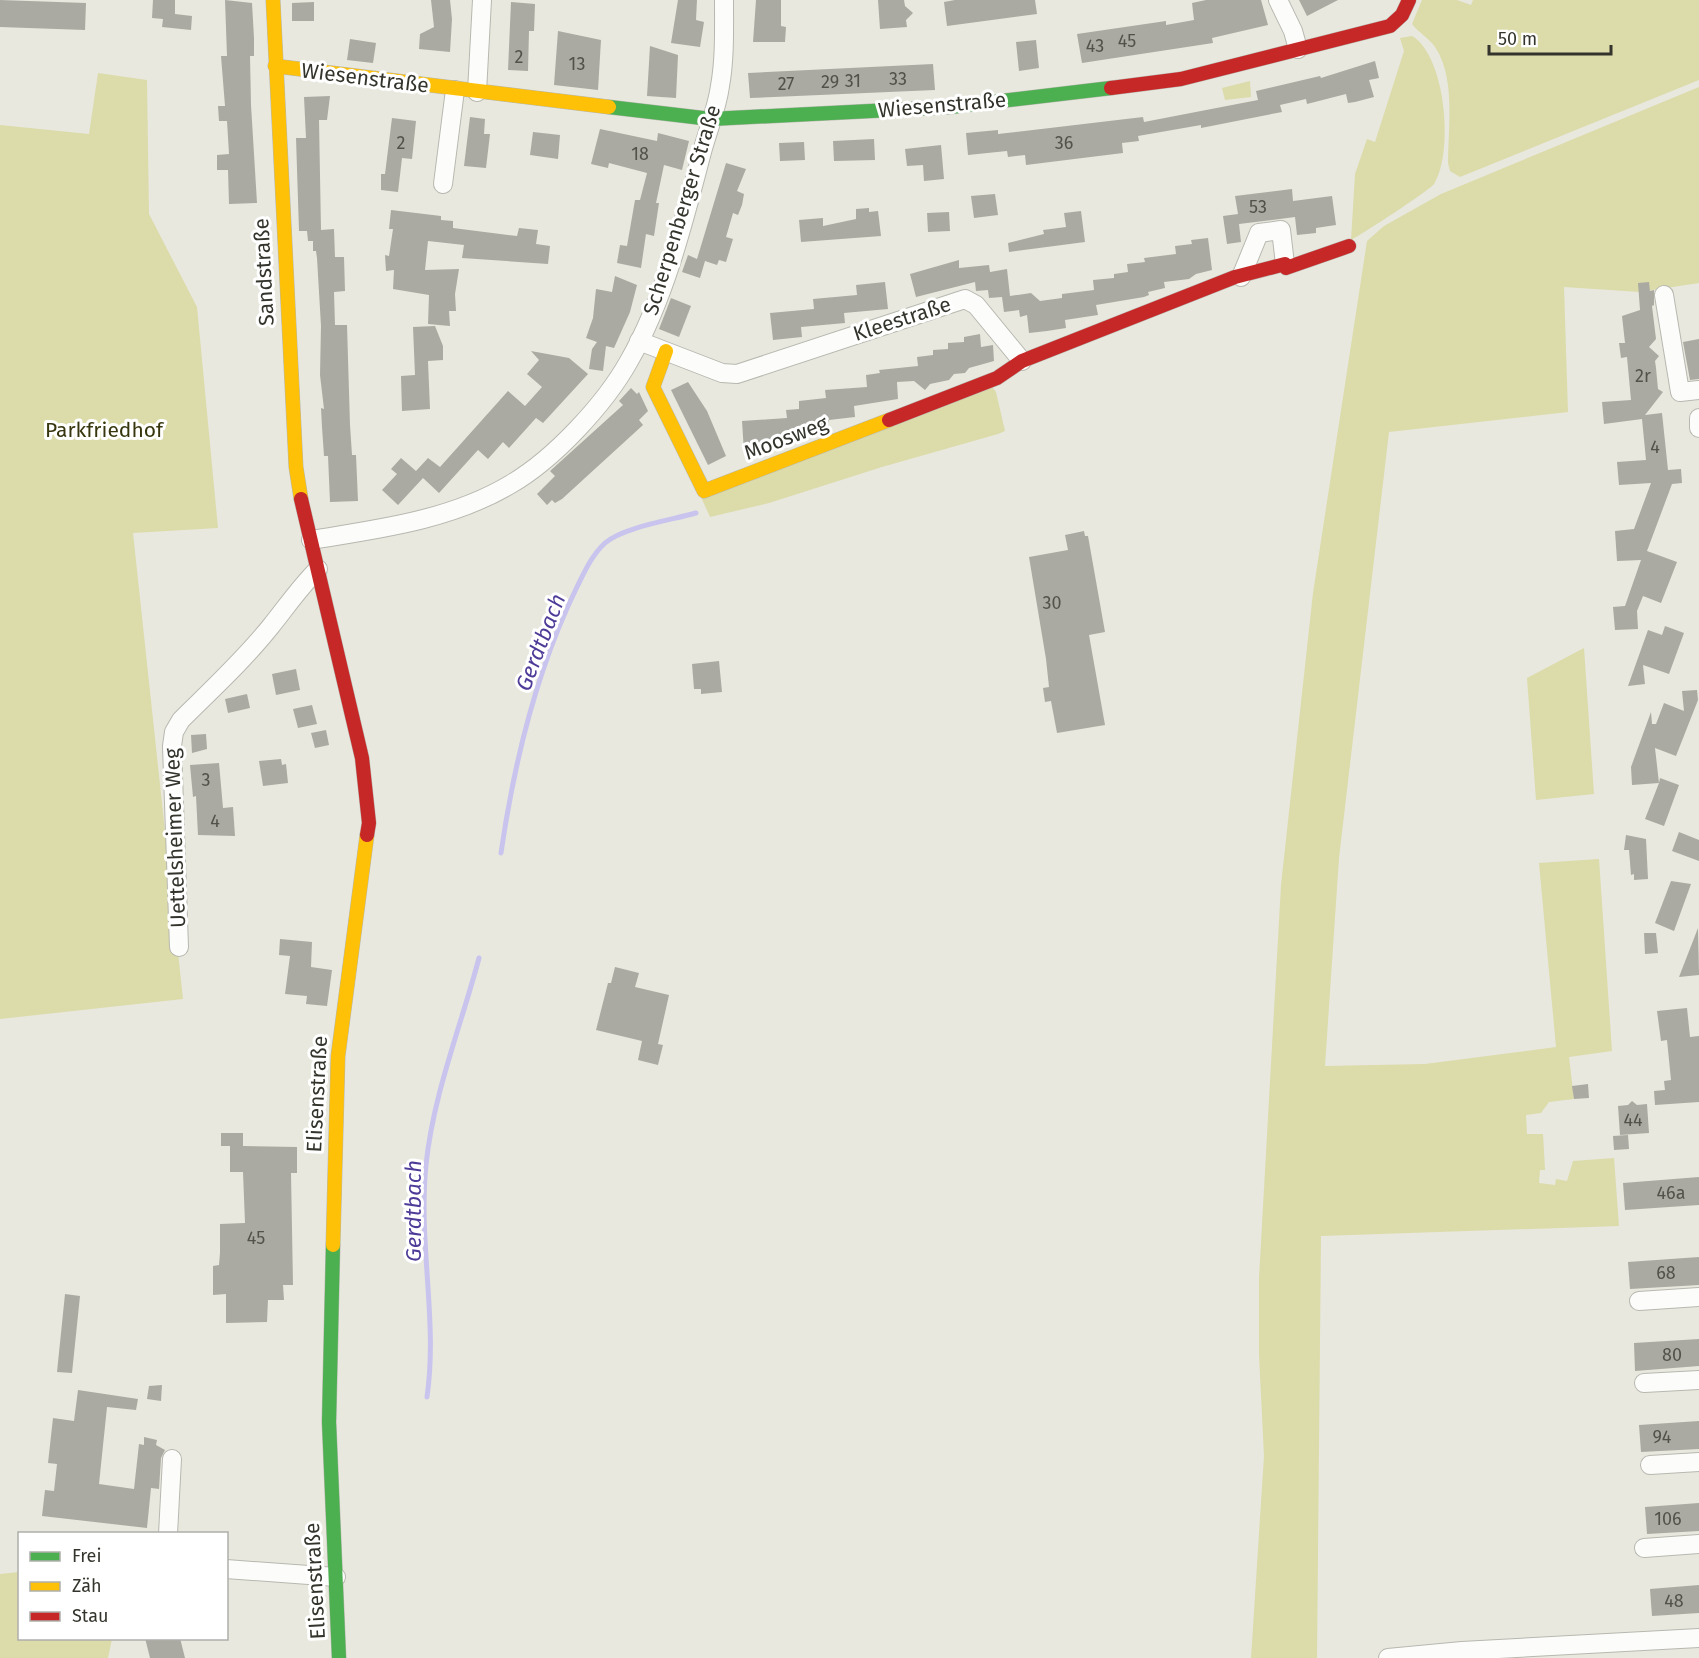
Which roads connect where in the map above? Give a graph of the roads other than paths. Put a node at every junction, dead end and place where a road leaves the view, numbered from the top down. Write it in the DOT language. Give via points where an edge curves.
graph roads {
  1 [pos="273,0"];
  2 [pos="482,0"];
  3 [pos="724,0"];
  4 [pos="1278,0"];
  5 [pos="1409,0"];
  6 [pos="1298,49"];
  7 [pos="275,66"];
  8 [pos="455,90"];
  9 [pos="477,92"];
  10 [pos="711,119"];
  11 [pos="443,184"];
  12 [pos="1349,246"];
  13 [pos="1285,264"];
  14 [pos="1241,277"];
  15 [pos="1664,295"];
  16 [pos="639,341"];
  17 [pos="666,351"];
  18 [pos="1022,361"];
  19 [pos="1699,390"];
  20 [pos="1699,418"];
  21 [pos="1699,428"];
  22 [pos="311,540"];
  23 [pos="318,569"];
  24 [pos="179,947"];
  25 [pos="1699,1298"];
  26 [pos="1640,1301"];
  27 [pos="1699,1380"];
  28 [pos="1644,1383"];
  29 [pos="172,1459"];
  30 [pos="1699,1462"];
  31 [pos="1650,1465"];
  32 [pos="168,1532"];
  33 [pos="1699,1545"];
  34 [pos="1644,1548"];
  35 [pos="228,1569"];
  36 [pos="336,1577"];
  37 [pos="1699,1638"];
  38 [pos="339,1658"];
  39 [pos="1388,1658"];
  1 -- 7 [label="street, Sandstraße"];
  2 -- 9 [label="street"];
  3 -- 10 [label="street, Scherpenberger Straße" via="720,88"];
  4 -- 6 [label="street"];
  5 -- 6 [label="street, Wiesenstraße" via="1405,12 1389,26"];
  6 -- 10 [label="street, Wiesenstraße" via="1181,79 962,106"];
  7 -- 8 [label="street, Wiesenstraße"];
  7 -- 22 [label="street, Sandstraße" via="292,427"];
  8 -- 9 [label="street, Wiesenstraße"];
  8 -- 11 [label="street, Wiesenstraße"];
  9 -- 10 [label="street, Wiesenstraße"];
  10 -- 16 [label="street, Scherpenberger Straße" via="680,231"];
  12 -- 13 [label="street" via="1286,268"];
  13 -- 14 [label="street"];
  13 -- 14 [label="street" via="1281,230 1259,233"];
  14 -- 18 [label="street"];
  15 -- 19 [label="street" via="1680,392"];
  16 -- 17 [label="street, Kleestraße"];
  16 -- 22 [label="street, Scherpenberger Straße" via="612,388 580,425 513,483 462,508 432,517"];
  17 -- 18 [label="street, Kleestraße" via="722,373 737,374 965,299 976,305"];
  17 -- 18 [label="street, Moosweg" via="653,387 704,491 989,381"];
  20 -- 21 [label="street"];
  22 -- 23 [label="street, Elisenstraße"];
  23 -- 24 [label="street, Uettelsheimer Weg" via="174,732"];
  23 -- 36 [label="street, Elisenstraße" via="362,758 369,823 338,1056 329,1422"];
  25 -- 26 [label="street"];
  27 -- 28 [label="street"];
  29 -- 32 [label="street"];
  30 -- 31 [label="street"];
  33 -- 34 [label="street"];
  35 -- 36 [label="street"];
  36 -- 38 [label="street, Elisenstraße"];
  37 -- 39 [label="street"];
}
